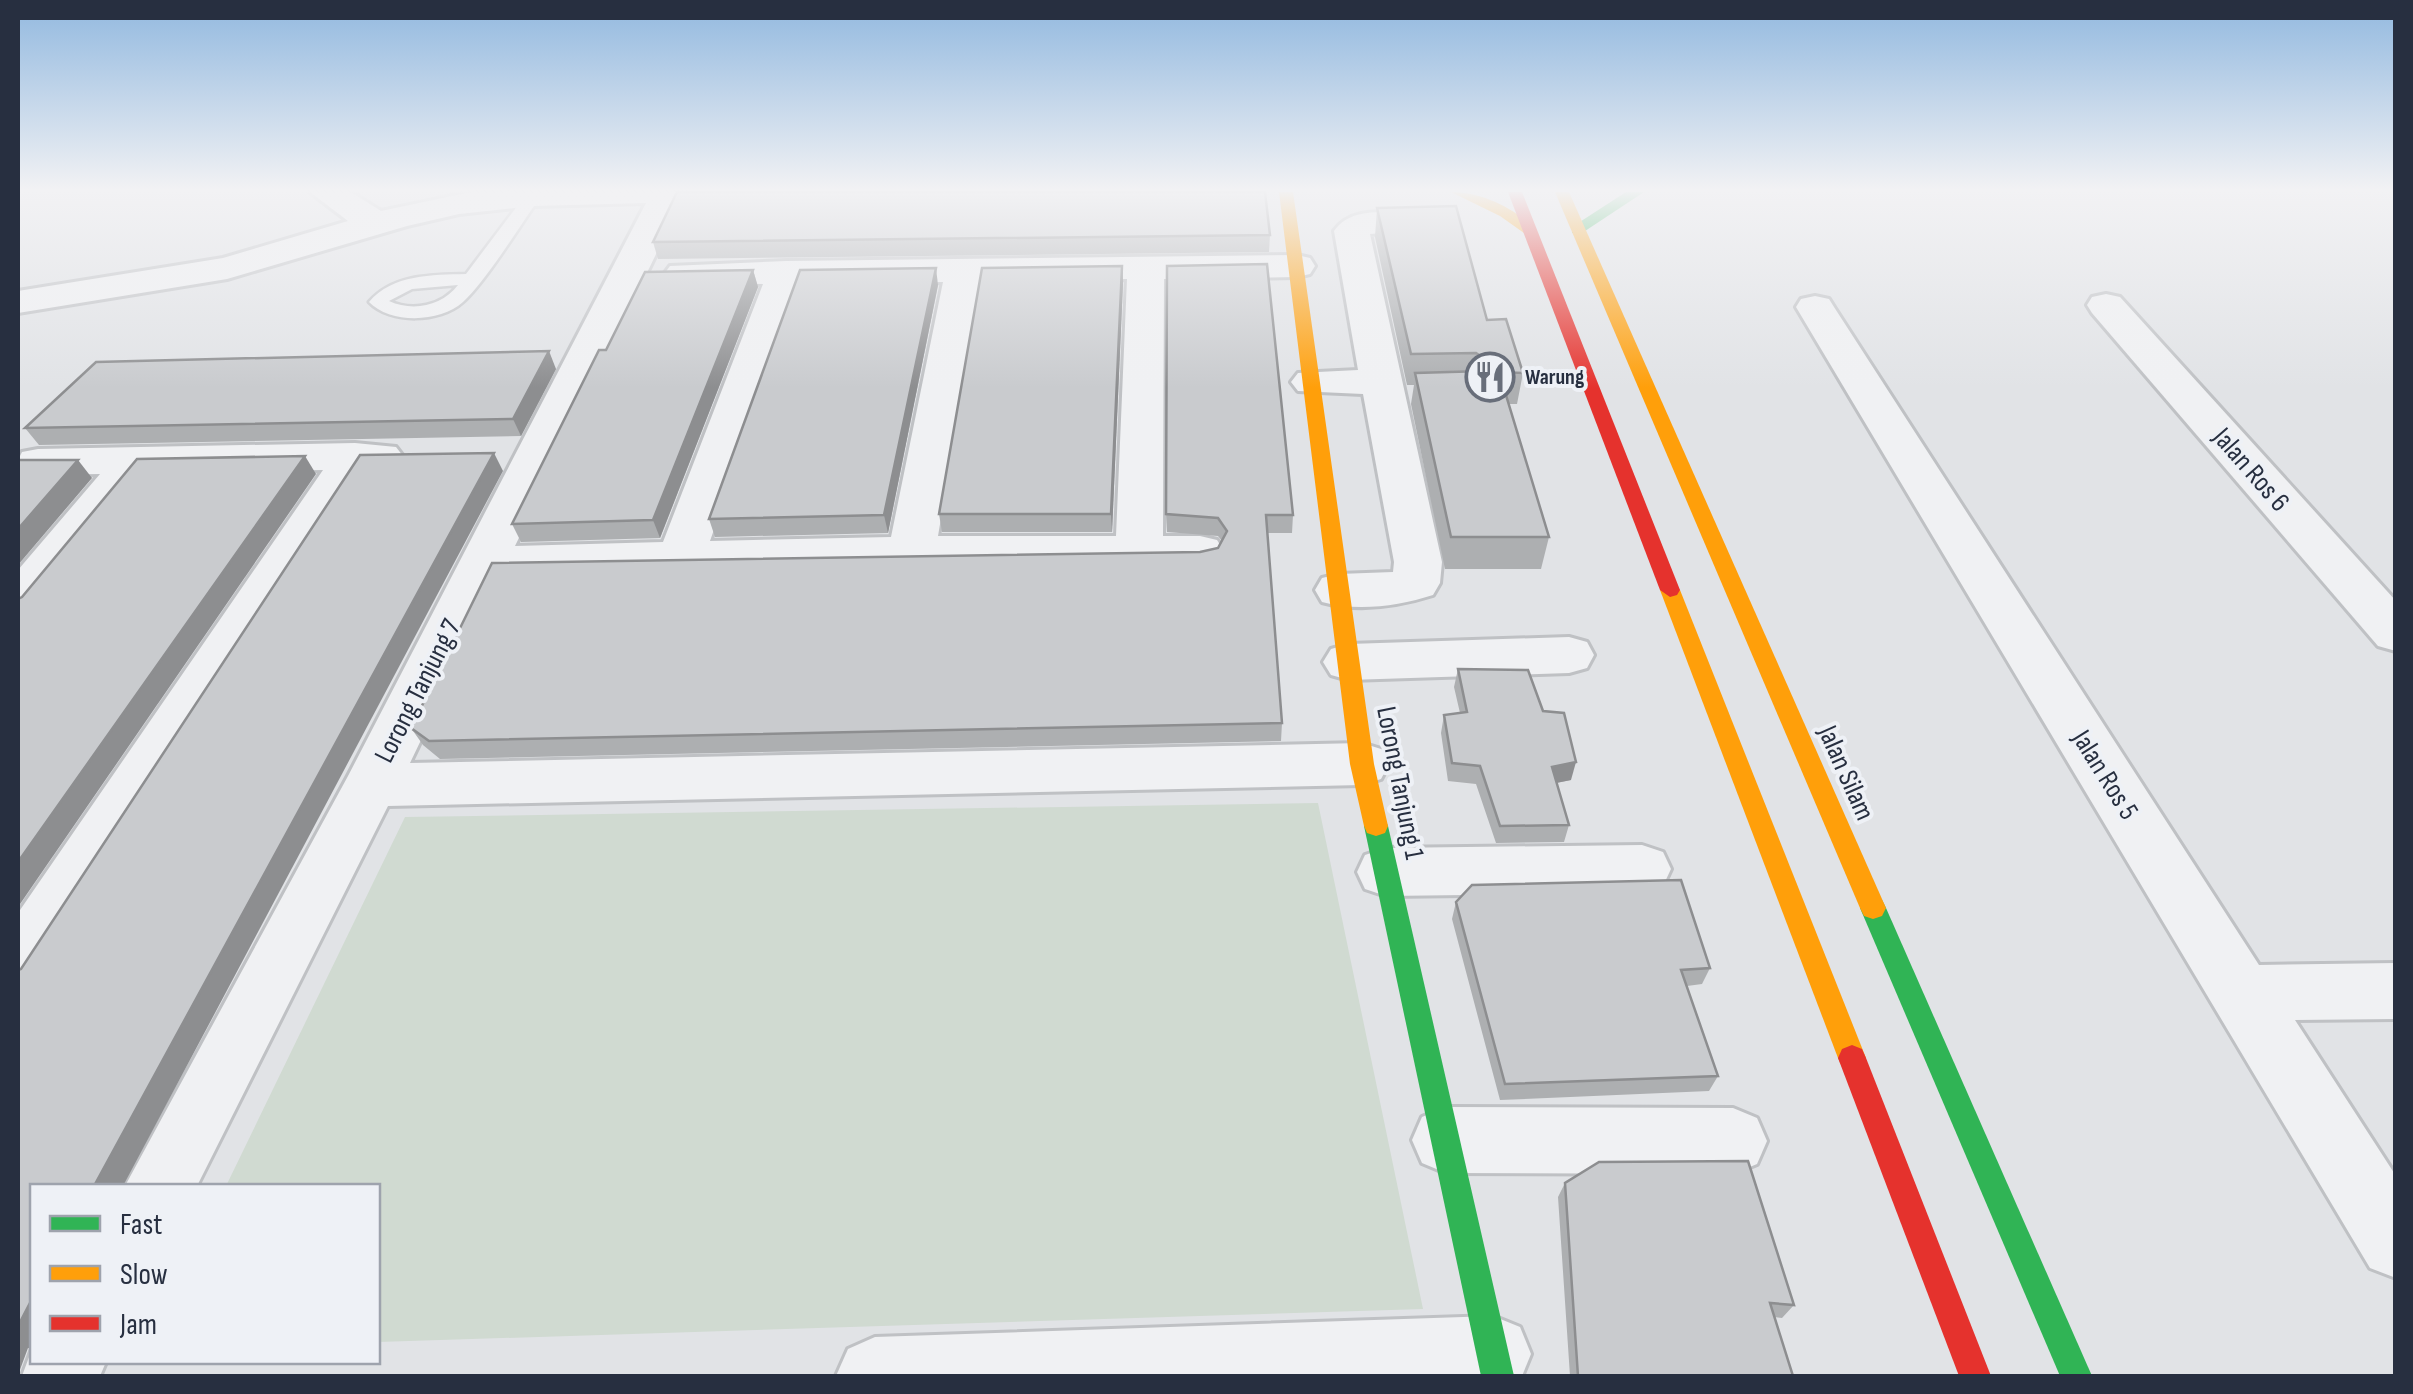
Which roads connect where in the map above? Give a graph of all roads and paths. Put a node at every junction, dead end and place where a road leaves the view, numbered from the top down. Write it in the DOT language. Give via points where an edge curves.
graph roads {
  1 [pos="265,257"];
  2 [pos="488,257"];
  3 [pos="637,257"];
  4 [pos="1296,257"];
  5 [pos="1358,257"];
  6 [pos="1540,257"];
  7 [pos="1589,257"];
  8 [pos="1297,266"];
  9 [pos="1146,268"];
  10 [pos="964,270"];
  11 [pos="786,272"];
  12 [pos="629,274"];
  13 [pos="472,278"];
  14 [pos="18,302"];
  15 [pos="2106,305"];
  16 [pos="1815,307"];
  17 [pos="1312,382"];
  18 [pos="1389,390"];
  19 [pos="427,455"];
  20 [pos="355,456"];
  21 [pos="136,460"];
  22 [pos="38,462"];
  23 [pos="1139,550"];
  24 [pos="912,552"];
  25 [pos="1200,552"];
  26 [pos="681,558"];
  27 [pos="484,562"];
  28 [pos="1339,590"];
  29 [pos="18,601"];
  30 [pos="2396,634"];
  31 [pos="1570,655"];
  32 [pos="1349,662"];
  33 [pos="1362,764"];
  34 [pos="370,784"];
  35 [pos="1642,868"];
  36 [pos="1386,872"];
  37 [pos="18,963"];
  38 [pos="2396,991"];
  39 [pos="2240,993"];
  40 [pos="1446,1140"];
  41 [pos="1733,1142"];
  42 [pos="161,1184"];
  43 [pos="2396,1242"];
  44 [pos="1496,1366"];
  45 [pos="876,1376"];
  46 [pos="1975,1376"];
  47 [pos="2076,1376"];
  1 -- 14 [label="street"];
  2 -- 13 [label="lane"];
  3 -- 12 [label="street, Lorong Tanjung 7"];
  4 -- 8 [label="main road, Lorong Tanjung 1"];
  5 -- 18 [label="street"];
  6 -- 46 [label="main road"];
  7 -- 47 [label="main road, Jalan Silam"];
  8 -- 9 [label="street"];
  8 -- 17 [label="main road, Lorong Tanjung 1"];
  9 -- 10 [label="street"];
  9 -- 23 [label="street"];
  10 -- 11 [label="street"];
  10 -- 24 [label="street"];
  11 -- 12 [label="street"];
  11 -- 26 [label="street"];
  12 -- 27 [label="street, Lorong Tanjung 7" via="518,454"];
  15 -- 30 [label="street, Jalan Ros 6"];
  16 -- 39 [label="street, Jalan Ros 5"];
  17 -- 18 [label="street"];
  17 -- 28 [label="main road, Lorong Tanjung 1"];
  18 -- 28 [label="street" via="1416,583"];
  19 -- 20 [label="street"];
  20 -- 21 [label="street"];
  20 -- 37 [label="street"];
  21 -- 22 [label="street"];
  21 -- 29 [label="street"];
  23 -- 24 [label="street"];
  23 -- 25 [label="street"];
  24 -- 26 [label="street"];
  26 -- 27 [label="street"];
  27 -- 34 [label="street, Lorong Tanjung 7"];
  28 -- 32 [label="main road, Lorong Tanjung 1"];
  31 -- 32 [label="street"];
  32 -- 33 [label="main road, Lorong Tanjung 1"];
  33 -- 34 [label="street"];
  33 -- 36 [label="main road, Lorong Tanjung 1"];
  34 -- 42 [label="street, Lorong Tanjung 7"];
  35 -- 36 [label="street"];
  36 -- 40 [label="main road, Lorong Tanjung 1"];
  38 -- 39 [label="street"];
  39 -- 43 [label="street, Jalan Ros 5"];
  40 -- 41 [label="street"];
  40 -- 44 [label="main road, Lorong Tanjung 1"];
  44 -- 45 [label="street"];
}
